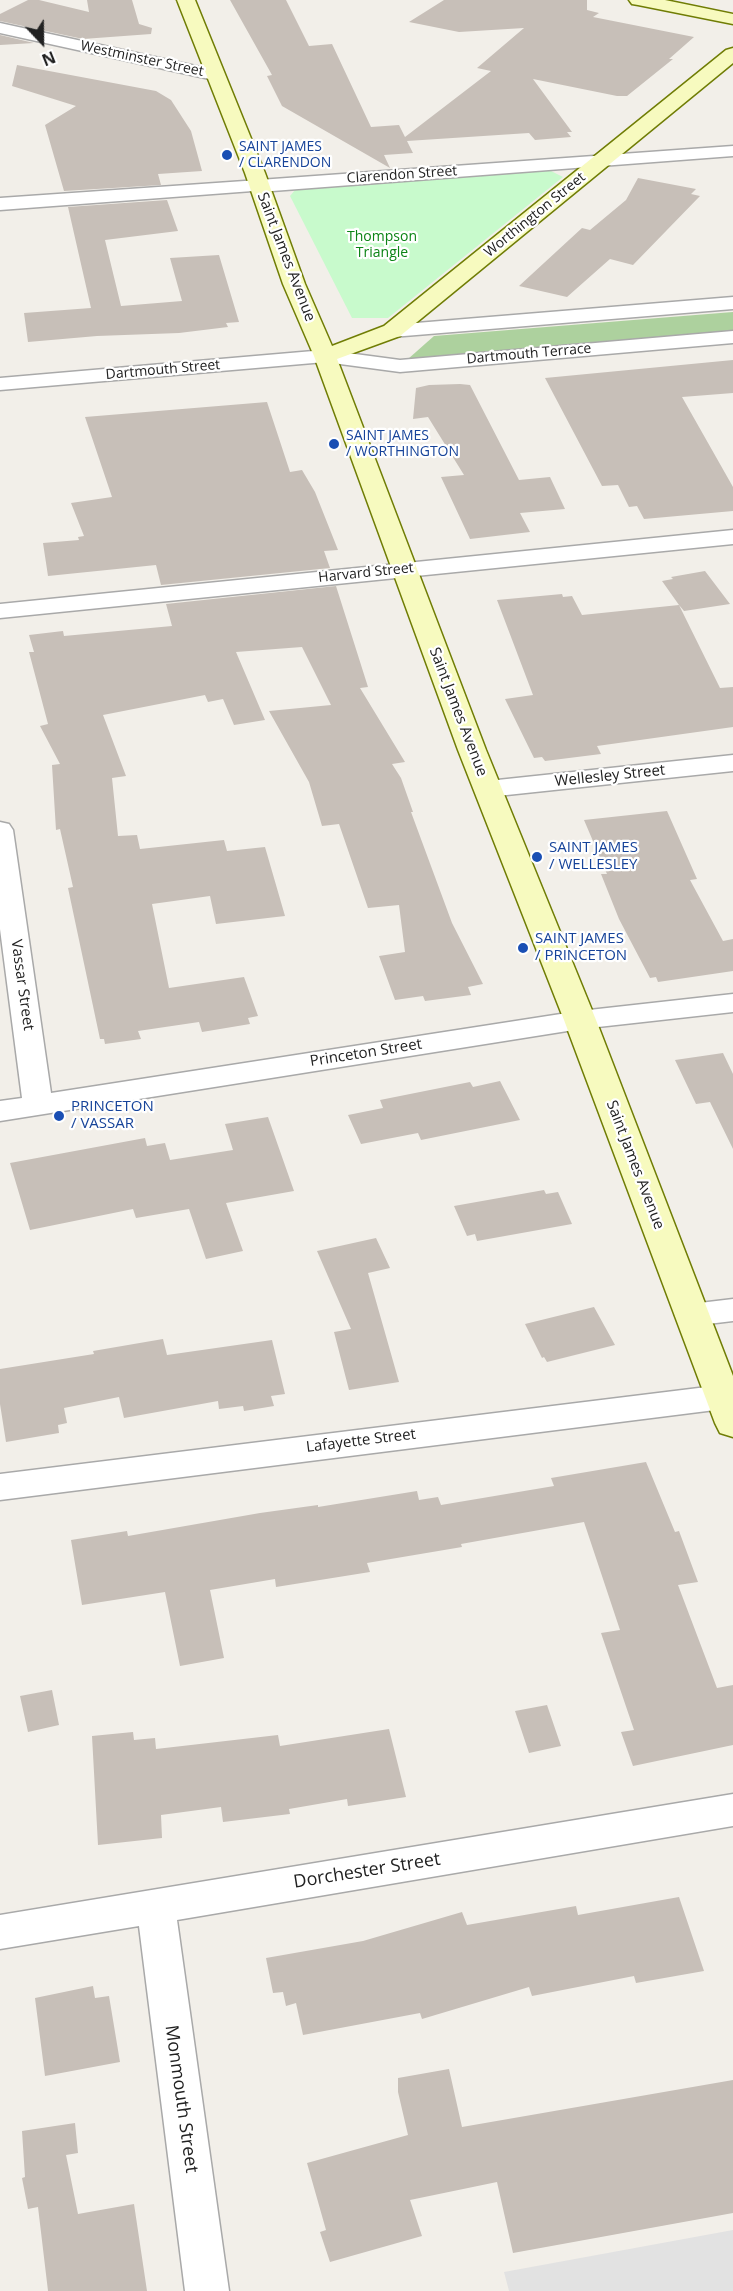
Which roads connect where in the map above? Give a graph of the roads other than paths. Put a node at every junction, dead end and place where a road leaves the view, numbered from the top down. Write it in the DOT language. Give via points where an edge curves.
graph roads {
  1 [pos="186,0"];
  2 [pos="638,0"];
  3 [pos="733,19"];
  4 [pos="0,28"];
  5 [pos="733,54"];
  6 [pos="214,75"];
  7 [pos="733,151"];
  8 [pos="604,159"];
  9 [pos="259,186"];
  10 [pos="0,204"];
  11 [pos="733,303"];
  12 [pos="392,332"];
  13 [pos="733,338"];
  14 [pos="325,356"];
  15 [pos="0,384"];
  16 [pos="733,537"];
  17 [pos="403,568"];
  18 [pos="0,611"];
  19 [pos="733,763"];
  20 [pos="488,789"];
  21 [pos="0,830"];
  22 [pos="733,1003"];
  23 [pos="580,1020"];
  24 [pos="38,1104"];
  25 [pos="0,1111"];
  26 [pos="733,1310"];
  27 [pos="691,1316"];
  28 [pos="728,1410"];
  29 [pos="0,1487"];
  30 [pos="733,1810"];
  31 [pos="156,1907"];
  32 [pos="0,1932"];
  33 [pos="207,2291"];
  1 -- 6 [label="main road, Saint James Avenue"];
  2 -- 3 [label="main road"];
  4 -- 6 [label="street, Westminster Street"];
  5 -- 8 [label="main road, Worthington Street"];
  6 -- 9 [label="main road, Saint James Avenue"];
  7 -- 8 [label="street, Clarendon Street"];
  8 -- 9 [label="street, Clarendon Street"];
  8 -- 12 [label="main road, Worthington Street"];
  9 -- 10 [label="street, Clarendon Street"];
  9 -- 14 [label="main road, Saint James Avenue"];
  11 -- 12 [label="street"];
  12 -- 14 [label="main road, Worthington Street"];
  13 -- 14 [label="street, Dartmouth Terrace" via="400,366"];
  14 -- 15 [label="street, Dartmouth Street"];
  14 -- 17 [label="main road, Saint James Avenue"];
  16 -- 17 [label="street, Harvard Street"];
  17 -- 18 [label="street, Harvard Street"];
  17 -- 20 [label="main road, Saint James Avenue"];
  19 -- 20 [label="street, Wellesley Street"];
  20 -- 23 [label="main road, Saint James Avenue"];
  21 -- 24 [label="street, Vassar Street"];
  22 -- 23 [label="street, Princeton Street"];
  23 -- 24 [label="street, Princeton Street"];
  23 -- 27 [label="main road, Saint James Avenue"];
  24 -- 25 [label="street, Princeton Street"];
  26 -- 27 [label="street"];
  27 -- 28 [label="main road, Saint James Avenue"];
  28 -- 29 [label="street, Lafayette Street" via="100,1473"];
  30 -- 31 [label="street, Dorchester Street"];
  31 -- 32 [label="street, Dorchester Street"];
  31 -- 33 [label="street, Monmouth Street"];
}
